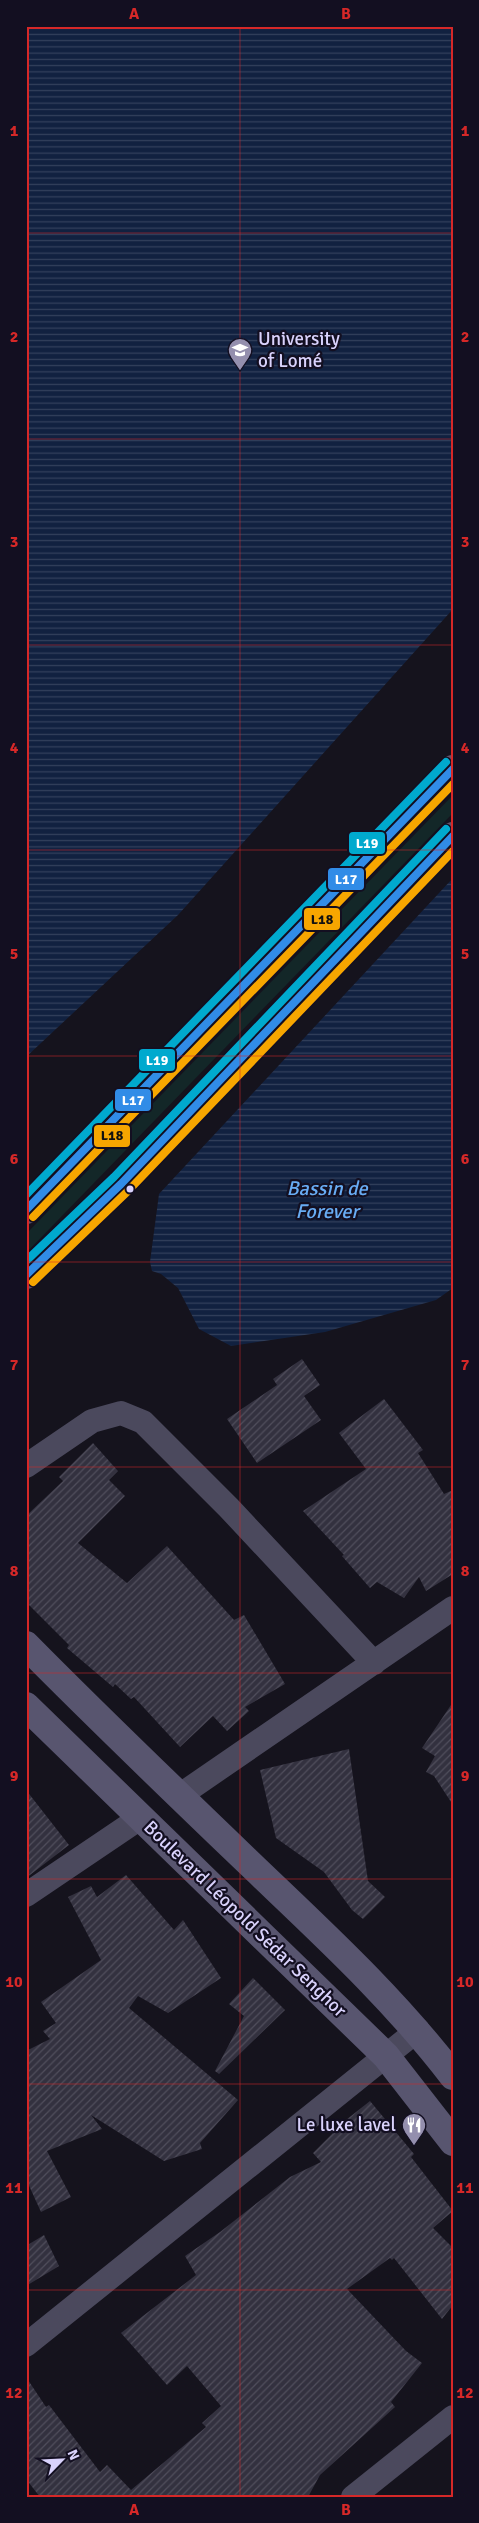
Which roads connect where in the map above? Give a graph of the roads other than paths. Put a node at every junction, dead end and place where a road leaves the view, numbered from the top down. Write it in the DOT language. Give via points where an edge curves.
graph roads {
  1 [pos="453,769"];
  2 [pos="453,836"];
  3 [pos="26,1210"];
  4 [pos="26,1275"];
  5 [pos="26,1466"];
  6 [pos="453,1608"];
  7 [pos="26,1645"];
  8 [pos="374,1663"];
  9 [pos="26,1706"];
  10 [pos="179,1796"];
  11 [pos="140,1818"];
  12 [pos="26,1895"];
  13 [pos="418,2030"];
  14 [pos="386,2056"];
  15 [pos="453,2076"];
  16 [pos="453,2142"];
  17 [pos="26,2345"];
  18 [pos="453,2417"];
  19 [pos="353,2497"];
  1 -- 3 [label="highway"];
  2 -- 4 [label="highway" via="121,1184"];
  5 -- 8 [label="street" via="92,1421 121,1413 143,1422 229,1508"];
  6 -- 8 [label="street"];
  7 -- 10 [label="main road"];
  8 -- 10 [label="street"];
  9 -- 11 [label="main road, Boulevard Léopold Sédar Senghor"];
  10 -- 13 [label="main road" via="369,1977"];
  11 -- 12 [label="street"];
  11 -- 14 [label="main road, Boulevard Léopold Sédar Senghor"];
  13 -- 14 [label="street"];
  13 -- 15 [label="main road"];
  14 -- 16 [label="main road, Boulevard Léopold Sédar Senghor"];
  14 -- 17 [label="street"];
  18 -- 19 [label="street"];
}
